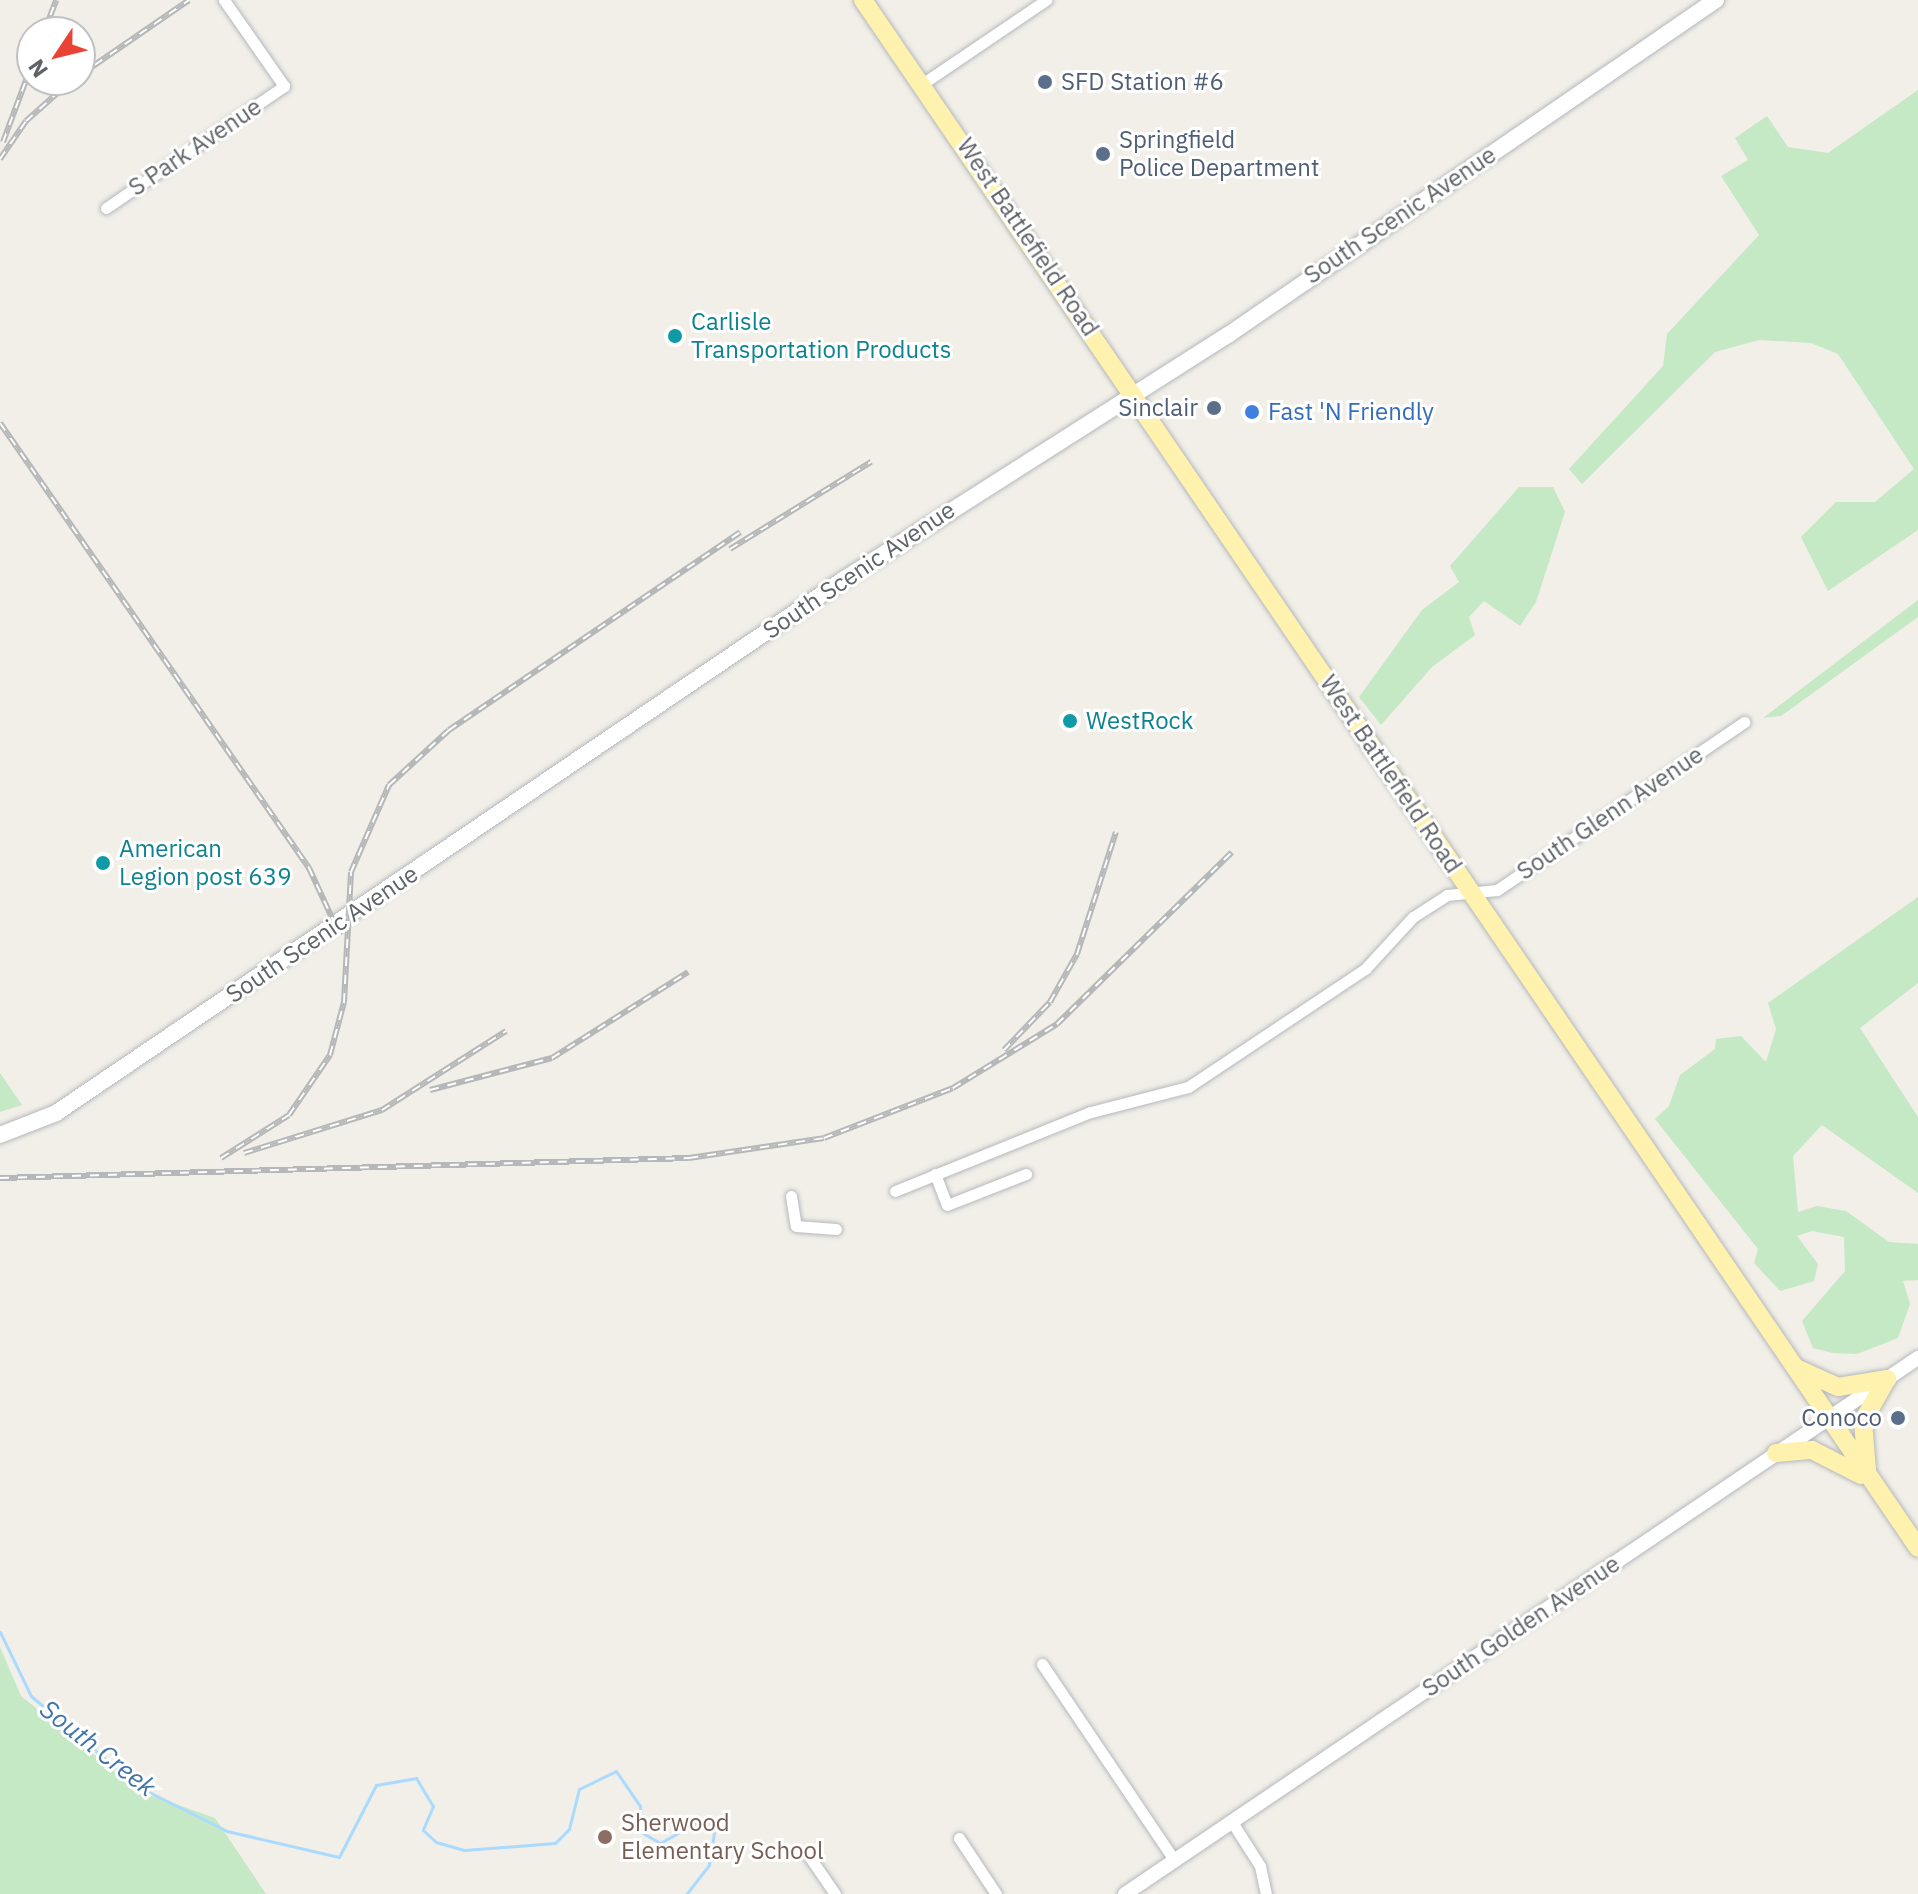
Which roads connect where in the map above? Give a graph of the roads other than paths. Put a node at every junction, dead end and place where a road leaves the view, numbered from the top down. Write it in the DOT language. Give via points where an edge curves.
graph roads {
  1 [pos="224,0"];
  2 [pos="863,0"];
  3 [pos="1046,0"];
  4 [pos="1716,0"];
  5 [pos="922,84"];
  6 [pos="106,208"];
  7 [pos="1136,395"];
  8 [pos="1744,722"];
  9 [pos="1471,892"];
  10 [pos="0,1135"];
  11 [pos="935,1174"];
  12 [pos="1026,1174"];
  13 [pos="895,1191"];
  14 [pos="791,1196"];
  15 [pos="836,1229"];
  16 [pos="1918,1358"];
  17 [pos="1788,1363"];
  18 [pos="1887,1379"];
  19 [pos="1827,1418"];
  20 [pos="1776,1453"];
  21 [pos="1870,1481"];
  22 [pos="1918,1548"];
  23 [pos="1042,1664"];
  24 [pos="1232,1822"];
  25 [pos="959,1838"];
  26 [pos="809,1856"];
  27 [pos="1174,1860"];
  28 [pos="835,1894"];
  29 [pos="996,1894"];
  30 [pos="1125,1894"];
  31 [pos="1266,1894"];
  1 -- 6 [label="street, S Park Avenue" via="284,86"];
  2 -- 5 [label="main road, West Battlefield Road"];
  3 -- 5 [label="street"];
  4 -- 7 [label="main road, South Scenic Avenue"];
  5 -- 7 [label="main road, West Battlefield Road"];
  7 -- 9 [label="main road, West Battlefield Road"];
  7 -- 10 [label="main road, South Scenic Avenue" via="843,580 56,1113"];
  8 -- 9 [label="street, South Glenn Avenue" via="1497,890"];
  9 -- 11 [label="street, South Glenn Avenue" via="1447,895 1413,917 1365,969 1188,1087 1091,1112"];
  9 -- 17 [label="main road, West Battlefield Road"];
  11 -- 12 [label="street" via="947,1205"];
  11 -- 13 [label="street, South Glenn Avenue"];
  14 -- 15 [label="street" via="796,1226"];
  16 -- 18 [label="street, South Golden Avenue"];
  17 -- 18 [label="main road" via="1830,1386"];
  17 -- 19 [label="main road, West Battlefield Road"];
  18 -- 19 [label="street, South Golden Avenue"];
  18 -- 21 [label="main road" via="1863,1421"];
  19 -- 20 [label="street, South Golden Avenue"];
  19 -- 21 [label="main road, West Battlefield Road"];
  20 -- 21 [label="main road" via="1819,1452"];
  20 -- 24 [label="street, South Golden Avenue"];
  21 -- 22 [label="main road, West Battlefield Road"];
  23 -- 27 [label="street"];
  24 -- 27 [label="street, South Golden Avenue"];
  24 -- 31 [label="street" via="1260,1866"];
  25 -- 29 [label="street"];
  26 -- 28 [label="street"];
  27 -- 30 [label="street, South Golden Avenue"];
}
